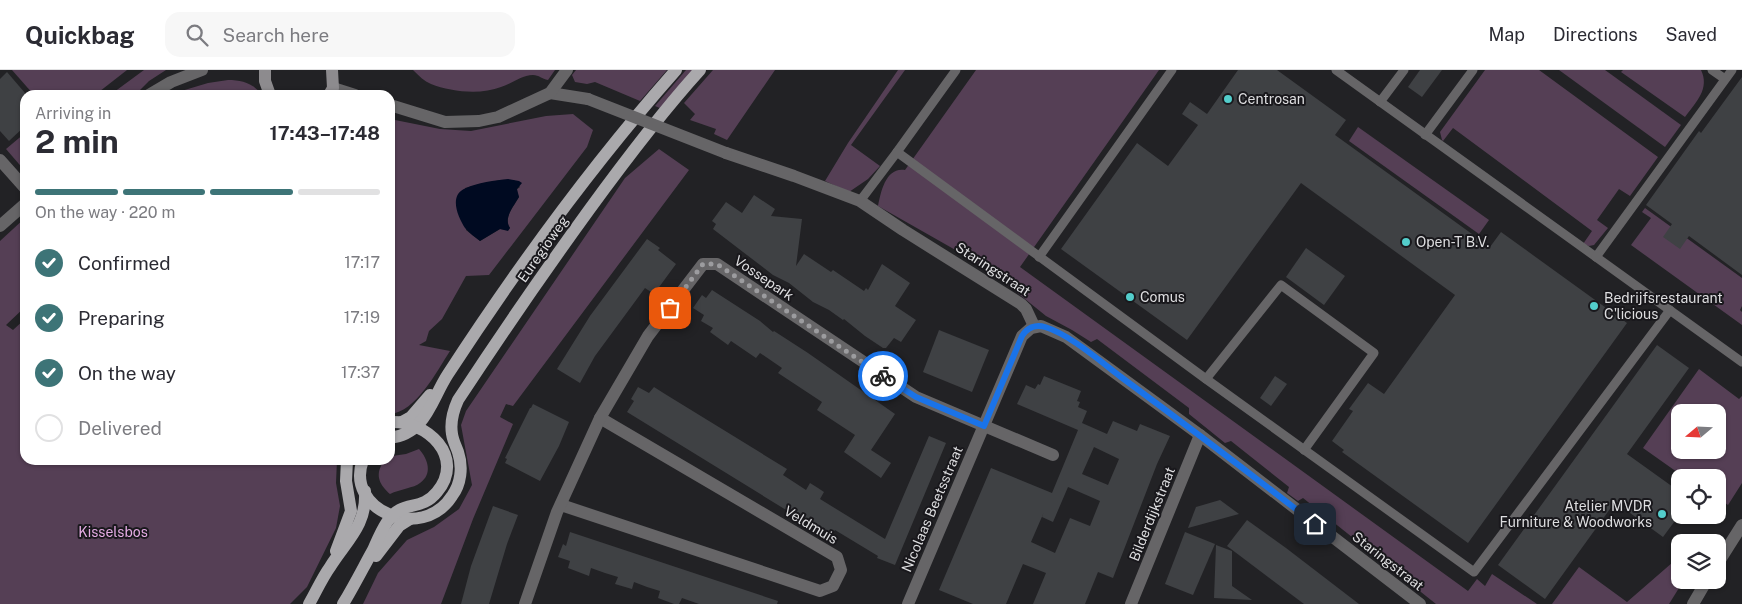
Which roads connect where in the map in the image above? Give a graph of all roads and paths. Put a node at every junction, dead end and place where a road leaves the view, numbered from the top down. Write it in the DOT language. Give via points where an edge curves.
graph roads {
  1 [pos="202,70"];
  2 [pos="265,70"];
  3 [pos="332,70"];
  4 [pos="567,70"];
  5 [pos="676,70"];
  6 [pos="700,70"];
  7 [pos="956,70"];
  8 [pos="1172,70"];
  9 [pos="1336,70"];
  10 [pos="1404,70"];
  11 [pos="1473,70"];
  12 [pos="1712,70"];
  13 [pos="1732,70"];
  14 [pos="1725,79"];
  15 [pos="158,90"];
  16 [pos="268,90"];
  17 [pos="331,90"];
  18 [pos="550,93"];
  19 [pos="1380,102"];
  20 [pos="395,107"];
  21 [pos="1425,135"];
  22 [pos="897,152"];
  23 [pos="0,160"];
  24 [pos="20,182"];
  25 [pos="860,201"];
  26 [pos="20,208"];
  27 [pos="0,226"];
  28 [pos="1039,257"];
  29 [pos="1596,257"];
  30 [pos="1670,310"];
  31 [pos="1034,326"];
  32 [pos="1742,362"];
  33 [pos="447,376"];
  34 [pos="1206,379"];
  35 [pos="600,418"];
  36 [pos="396,422"];
  37 [pos="416,426"];
  38 [pos="984,426"];
  39 [pos="1200,435"];
  40 [pos="395,437"];
  41 [pos="1304,450"];
  42 [pos="1053,455"];
  43 [pos="347,465"];
  44 [pos="362,465"];
  45 [pos="364,491"];
  46 [pos="561,505"];
  47 [pos="392,516"];
  48 [pos="410,519"];
  49 [pos="1742,525"];
  50 [pos="1726,550"];
  51 [pos="330,567"];
  52 [pos="356,581"];
  53 [pos="1702,589"];
  54 [pos="309,604"];
  55 [pos="343,604"];
  56 [pos="525,604"];
  57 [pos="908,604"];
  58 [pos="1131,604"];
  59 [pos="1420,604"];
  60 [pos="1693,604"];
  1 -- 15 [label="street"];
  2 -- 16 [label="street"];
  3 -- 17 [label="street"];
  4 -- 18 [label="street"];
  5 -- 33 [label="main road, Euregioweg" via="610,147 527,257"];
  6 -- 48 [label="main road, Euregioweg" via="624,161 458,400 451,426 460,461 457,487 442,508 427,517"];
  7 -- 22 [label="lane"];
  8 -- 28 [label="lane"];
  9 -- 19 [label="lane"];
  10 -- 19 [label="lane"];
  11 -- 21 [label="lane"];
  12 -- 14 [label="lane"];
  13 -- 14 [label="lane"];
  14 -- 29 [label="lane"];
  18 -- 20 [label="street" via="498,118 479,121 445,122"];
  18 -- 25 [label="street, Staringstraat, bridge" via="588,99"];
  19 -- 21 [label="lane"];
  21 -- 29 [label="lane"];
  22 -- 25 [label="lane"];
  22 -- 28 [label="lane"];
  23 -- 24 [label="street"];
  25 -- 31 [label="street, Staringstraat" via="1021,304"];
  26 -- 27 [label="street"];
  28 -- 34 [label="lane"];
  29 -- 30 [label="lane"];
  30 -- 32 [label="lane"];
  30 -- 41 [label="lane" via="1474,572"];
  31 -- 38 [label="street, Nicolaas Beetsstraat" via="1024,332"];
  31 -- 39 [label="street, Staringstraat" via="1066,337"];
  33 -- 36 [label="main road, Euregioweg" via="411,417"];
  33 -- 37 [label="main road, Euregioweg"];
  34 -- 41 [label="lane"];
  34 -- 41 [label="lane" via="1281,285 1374,353"];
  35 -- 38 [label="street, Vossepark" via="648,336 703,264 717,264 916,397"];
  35 -- 46 [label="street, Vossepark"];
  35 -- 46 [label="street, Veldmuis" via="837,558 840,570 833,586 820,592"];
  36 -- 37 [label="main road"];
  37 -- 40 [label="main road" via="406,435"];
  37 -- 47 [label="main road" via="440,445 445,454 446,473 432,498 415,506 405,506"];
  38 -- 42 [label="street"];
  38 -- 57 [label="street, Nicolaas Beetsstraat"];
  39 -- 58 [label="street, Bilderdijkstraat"];
  39 -- 59 [label="street, Staringstraat"];
  43 -- 51 [label="main road" via="351,511"];
  44 -- 45 [label="main road"];
  45 -- 47 [label="main road" via="373,504"];
  45 -- 51 [label="main road" via="364,510 358,527"];
  46 -- 56 [label="street, Vossepark"];
  47 -- 48 [label="main road"];
  47 -- 52 [label="main road"];
  48 -- 52 [label="main road" via="400,526"];
  49 -- 50 [label="street"];
  51 -- 54 [label="main road"];
  52 -- 55 [label="main road"];
  53 -- 60 [label="street"];
}
